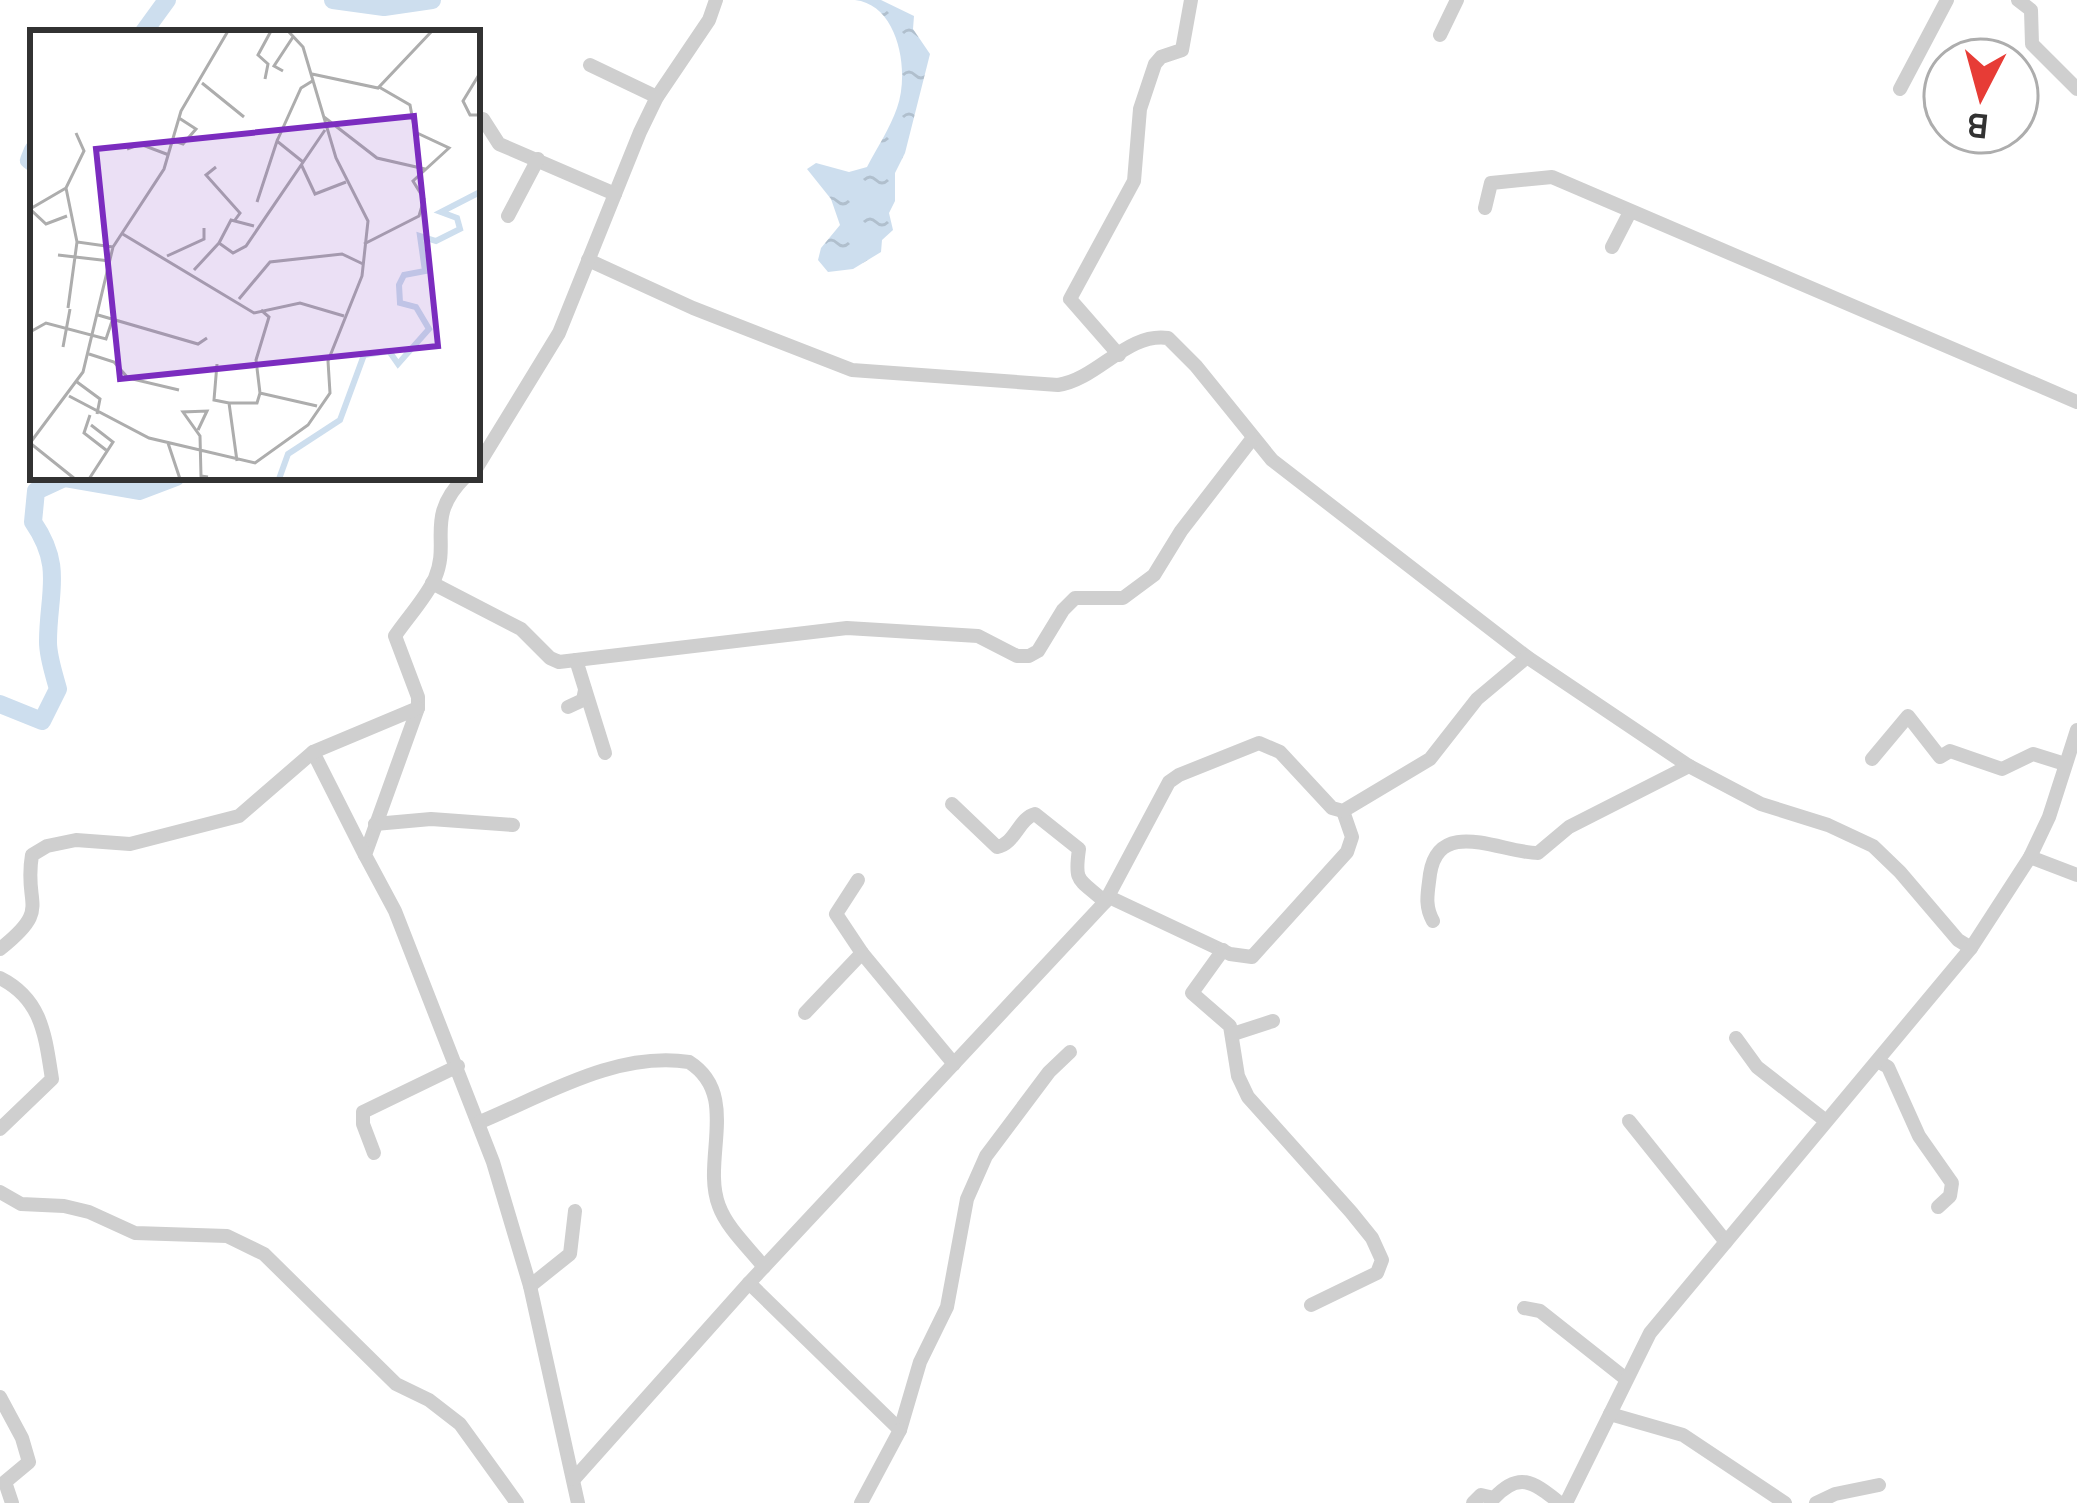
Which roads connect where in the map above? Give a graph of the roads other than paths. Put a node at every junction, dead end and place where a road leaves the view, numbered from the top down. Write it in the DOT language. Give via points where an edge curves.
graph roads {
  1 [pos="716,0"];
  2 [pos="1191,0"];
  3 [pos="1457,0"];
  4 [pos="1948,0"];
  5 [pos="2018,0"];
  6 [pos="1440,35"];
  7 [pos="590,65"];
  8 [pos="1900,89"];
  9 [pos="2077,89"];
  10 [pos="657,97"];
  11 [pos="483,118"];
  12 [pos="538,159"];
  13 [pos="615,194"];
  14 [pos="1485,208"];
  15 [pos="1630,212"];
  16 [pos="508,216"];
  17 [pos="1612,247"];
  18 [pos="588,260"];
  19 [pos="1119,355"];
  20 [pos="2077,402"];
  21 [pos="1252,439"];
  22 [pos="480,462"];
  23 [pos="463,480"];
  24 [pos="431,583"];
  25 [pos="1528,657"];
  26 [pos="576,660"];
  27 [pos="585,690"];
  28 [pos="568,707"];
  29 [pos="418,708"];
  30 [pos="2077,730"];
  31 [pos="313,752"];
  32 [pos="605,753"];
  33 [pos="1872,759"];
  34 [pos="1689,766"];
  35 [pos="2069,769"];
  36 [pos="952,804"];
  37 [pos="1343,811"];
  38 [pos="375,824"];
  39 [pos="513,825"];
  40 [pos="365,855"];
  41 [pos="2030,857"];
  42 [pos="2077,875"];
  43 [pos="858,880"];
  44 [pos="1107,899"];
  45 [pos="1433,921"];
  46 [pos="1971,948"];
  47 [pos="0,949"];
  48 [pos="1223,950"];
  49 [pos="862,953"];
  50 [pos="0,978"];
  51 [pos="805,1013"];
  52 [pos="1273,1021"];
  53 [pos="1233,1034"];
  54 [pos="1736,1038"];
  55 [pos="1070,1052"];
  56 [pos="1880,1062"];
  57 [pos="953,1064"];
  58 [pos="458,1066"];
  59 [pos="1629,1121"];
  60 [pos="1826,1121"];
  61 [pos="480,1122"];
  62 [pos="0,1129"];
  63 [pos="374,1153"];
  64 [pos="0,1192"];
  65 [pos="1938,1207"];
  66 [pos="575,1211"];
  67 [pos="1726,1241"];
  68 [pos="764,1267"];
  69 [pos="749,1283"];
  70 [pos="530,1286"];
  71 [pos="1311,1305"];
  72 [pos="1524,1308"];
  73 [pos="1627,1379"];
  74 [pos="0,1397"];
  75 [pos="1610,1414"];
  76 [pos="900,1430"];
  77 [pos="574,1479"];
  78 [pos="1879,1485"];
  79 [pos="12,1503"];
  80 [pos="517,1503"];
  81 [pos="578,1503"];
  82 [pos="861,1503"];
  83 [pos="1473,1503"];
  84 [pos="1563,1503"];
  85 [pos="1785,1503"];
  86 [pos="1816,1503"];
  1 -- 10 [label="street"];
  2 -- 19 [label="street" via="1182,50 1161,57 1148,84 1134,181 1070,299"];
  3 -- 6 [label="street"];
  4 -- 8 [label="street"];
  5 -- 9 [label="street" via="2031,10 2030,40"];
  7 -- 10 [label="street"];
  10 -- 13 [label="street"];
  11 -- 12 [label="street" via="500,144"];
  12 -- 13 [label="street"];
  12 -- 16 [label="street"];
  13 -- 18 [label="street"];
  14 -- 15 [label="street" via="1491,183 1540,176"];
  15 -- 17 [label="street"];
  15 -- 20 [label="street"];
  18 -- 19 [label="street" via="861,372 1058,386"];
  18 -- 22 [label="street" via="559,333"];
  19 -- 21 [label="street" via="1146,338 1168,338"];
  21 -- 25 [label="street"];
  21 -- 26 [label="street" via="1154,575 1123,598 1076,598 1029,656 978,636 847,628"];
  23 -- 24 [label="street" via="441,516"];
  24 -- 26 [label="street" via="521,629 554,661"];
  24 -- 29 [label="street" via="395,636"];
  25 -- 34 [label="street"];
  25 -- 37 [label="street" via="1477,699 1430,759"];
  26 -- 27 [label="street"];
  27 -- 28 [label="street"];
  27 -- 32 [label="street"];
  29 -- 31 [label="street"];
  29 -- 38 [label="street"];
  30 -- 35 [label="street"];
  31 -- 40 [label="street"];
  31 -- 47 [label="street" via="239,816 130,844 76,840 32,855 36,909"];
  33 -- 35 [label="street" via="1908,716 1940,757 1950,751 2002,769 2033,754"];
  34 -- 45 [label="street" via="1569,827 1538,853 1475,841 1440,850 1426,904"];
  34 -- 46 [label="street" via="1873,847"];
  35 -- 41 [label="street"];
  36 -- 44 [label="street" via="1002,848 1035,814 1079,849 1077,877"];
  37 -- 44 [label="street" via="1280,752 1259,743 1244,747 1169,782"];
  37 -- 48 [label="street" via="1352,836 1342,859 1256,956"];
  38 -- 39 [label="street"];
  38 -- 40 [label="street"];
  40 -- 58 [label="street"];
  41 -- 42 [label="street"];
  41 -- 46 [label="street"];
  43 -- 49 [label="street" via="836,914"];
  44 -- 48 [label="street"];
  44 -- 57 [label="street"];
  46 -- 56 [label="street"];
  48 -- 53 [label="street" via="1192,993"];
  49 -- 51 [label="street"];
  49 -- 57 [label="street"];
  50 -- 62 [label="street" via="34,1005 52,1079"];
  52 -- 53 [label="street"];
  53 -- 71 [label="street" via="1248,1096 1381,1254 1377,1273"];
  54 -- 60 [label="street" via="1757,1067"];
  55 -- 76 [label="street" via="1009,1123 977,1178 946,1306"];
  56 -- 60 [label="street"];
  56 -- 65 [label="street" via="1952,1183"];
  57 -- 68 [label="street"];
  58 -- 61 [label="street"];
  58 -- 63 [label="street" via="363,1112"];
  59 -- 67 [label="street"];
  60 -- 67 [label="street"];
  61 -- 68 [label="street" via="605,1070 689,1062 705,1077 718,1114 717,1203"];
  61 -- 70 [label="street"];
  64 -- 80 [label="street" via="21,1204 89,1212 135,1233 227,1237 264,1254 395,1384 460,1424"];
  66 -- 70 [label="street" via="572,1250"];
  67 -- 73 [label="street" via="1650,1333"];
  68 -- 69 [label="street"];
  69 -- 76 [label="street"];
  69 -- 77 [label="street"];
  70 -- 77 [label="street"];
  72 -- 73 [label="street" via="1540,1311"];
  73 -- 75 [label="street"];
  74 -- 79 [label="street" via="28,1462 5,1482"];
  75 -- 84 [label="street"];
  75 -- 85 [label="street" via="1683,1435"];
  76 -- 82 [label="street"];
  77 -- 81 [label="street"];
  78 -- 86 [label="street"];
  83 -- 84 [label="street" via="1517,1481"];
}
